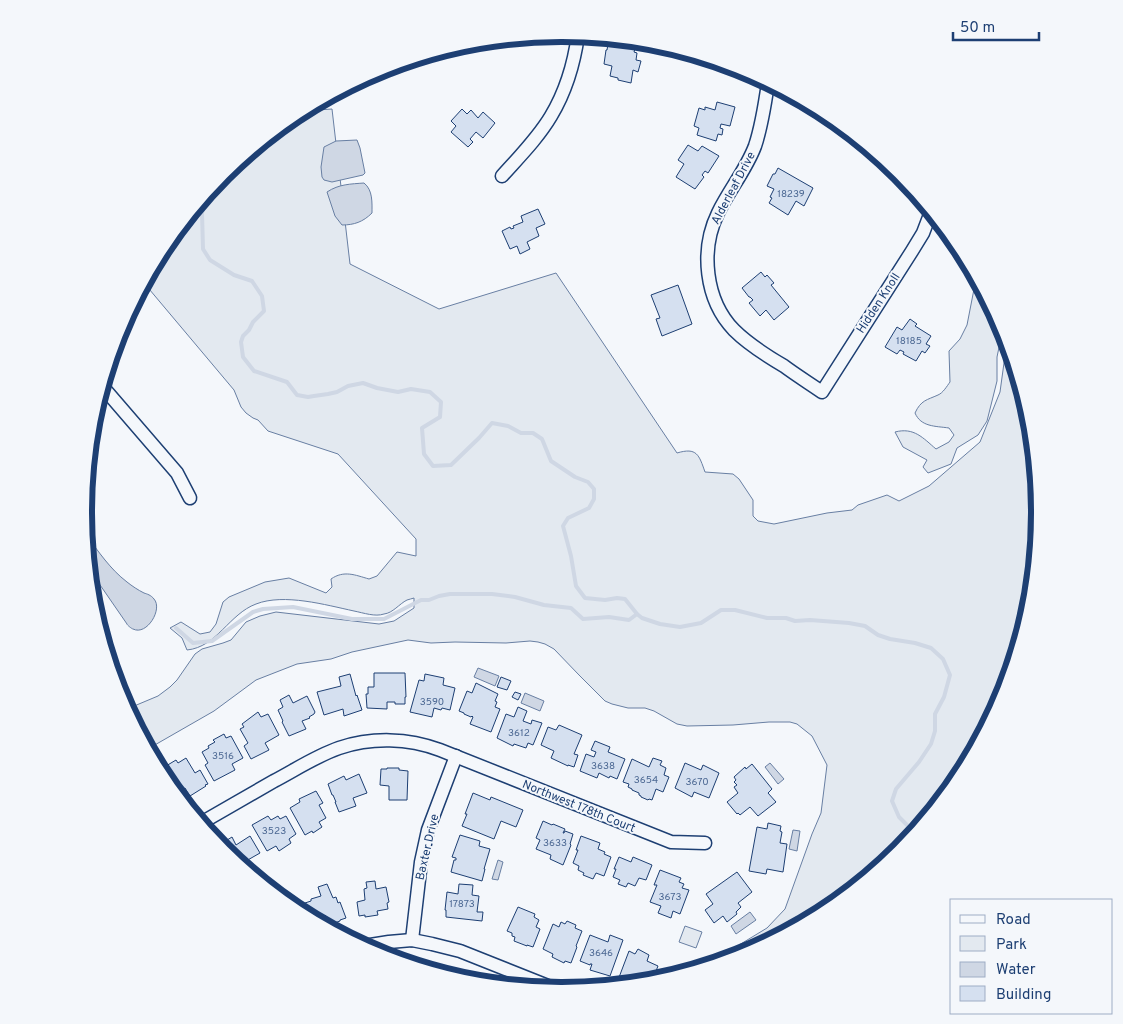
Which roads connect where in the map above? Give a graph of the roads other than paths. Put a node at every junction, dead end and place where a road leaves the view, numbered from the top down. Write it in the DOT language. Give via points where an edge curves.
graph roads {
  1 [pos="577,43"];
  2 [pos="767,90"];
  3 [pos="502,176"];
  4 [pos="928,219"];
  5 [pos="107,392"];
  6 [pos="822,392"];
  7 [pos="190,498"];
  8 [pos="456,756"];
  9 [pos="207,820"];
  10 [pos="705,843"];
  11 [pos="412,940"];
  12 [pos="378,944"];
  13 [pos="533,980"];
  1 -- 3 [label="street" via="566,87 551,116"];
  2 -- 6 [label="street, Alderleaf Drive" via="755,147 712,228 707,248 710,287 720,311 734,330"];
  4 -- 6 [label="street, Hidden Knoll" via="912,251"];
  5 -- 7 [label="street" via="177,473"];
  8 -- 9 [label="street, Northwest 178th Court" via="416,743 392,740 340,748 315,758"];
  8 -- 10 [label="street, Northwest 178th Court" via="670,842"];
  8 -- 11 [label="street, Baxter Drive" via="428,830"];
  11 -- 12 [label="street"];
  11 -- 13 [label="street" via="460,951"];
}
